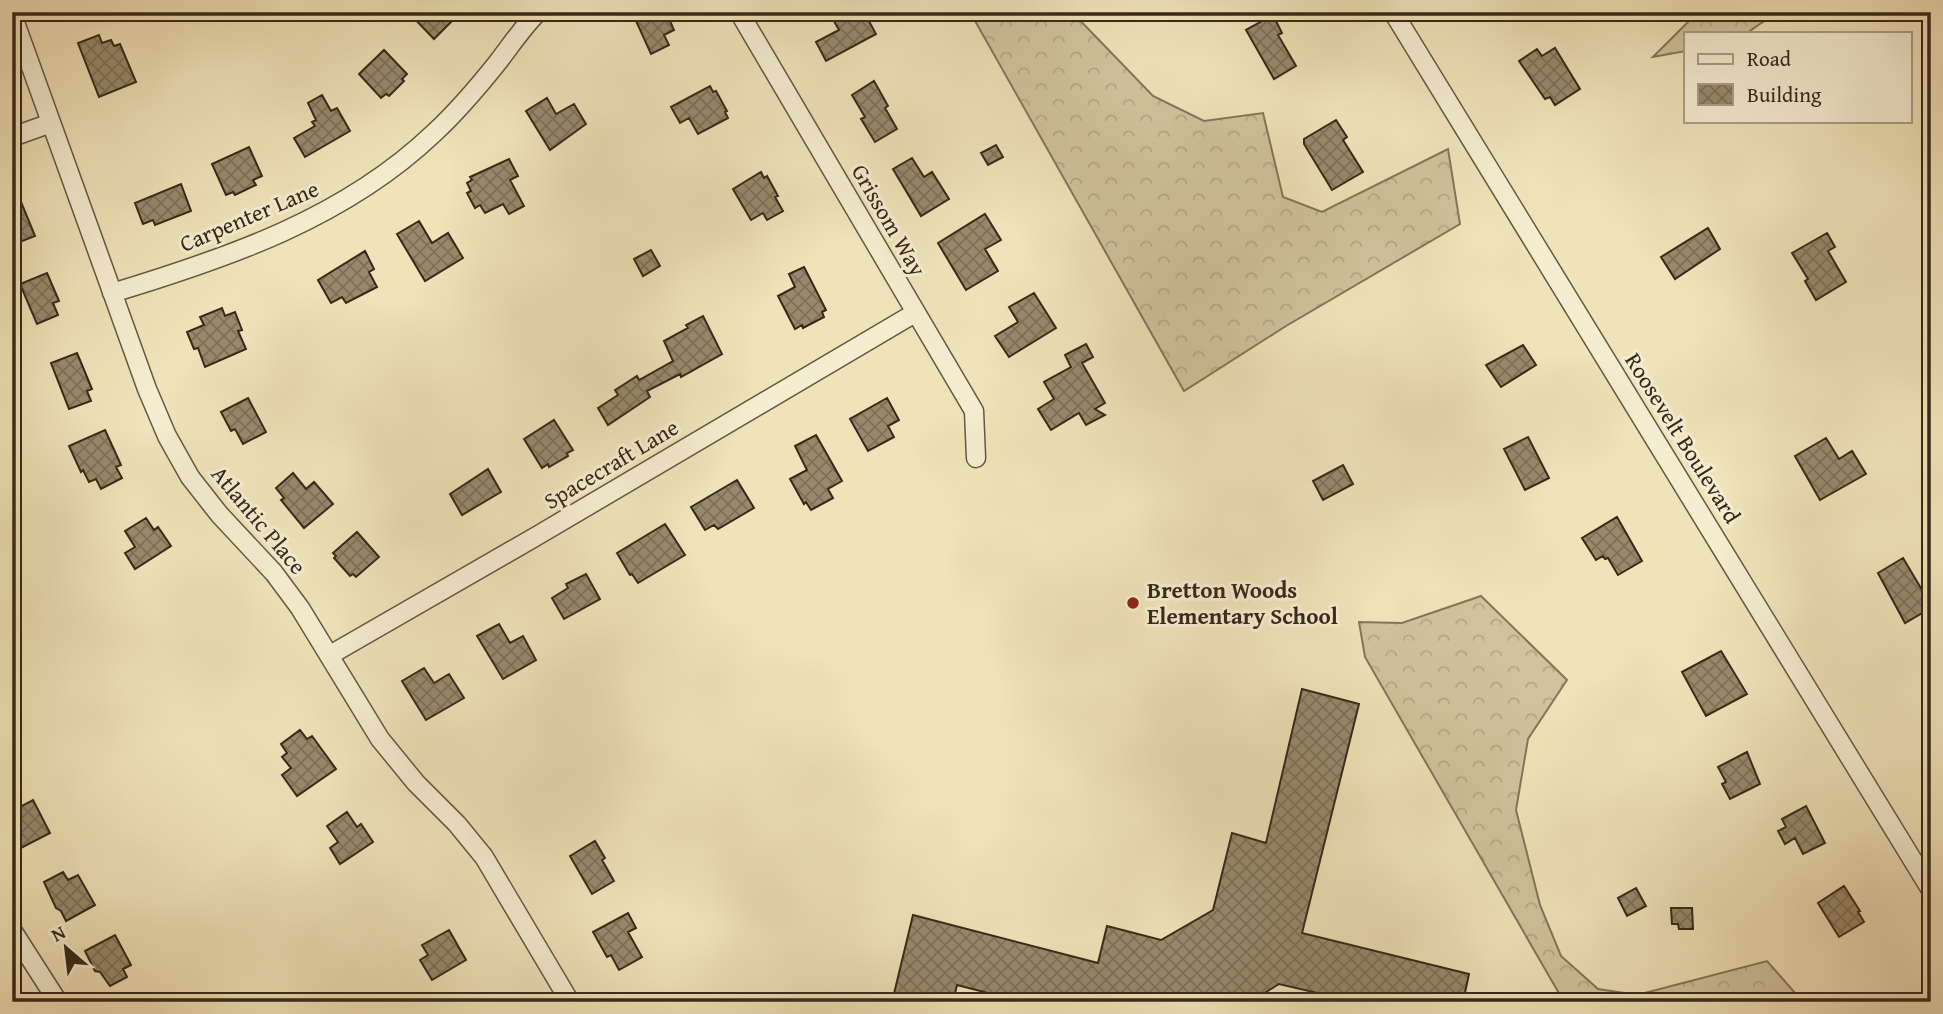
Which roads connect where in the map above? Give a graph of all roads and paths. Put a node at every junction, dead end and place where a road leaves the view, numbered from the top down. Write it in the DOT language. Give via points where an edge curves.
graph roads {
  1 [pos="538,12"];
  2 [pos="739,12"];
  3 [pos="1393,12"];
  4 [pos="12,14"];
  5 [pos="51,123"];
  6 [pos="12,137"];
  7 [pos="113,293"];
  8 [pos="915,313"];
  9 [pos="976,458"];
  10 [pos="330,655"];
  11 [pos="1931,890"];
  12 [pos="12,930"];
  13 [pos="58,1002"];
  14 [pos="570,1002"];
  1 -- 7 [label="street, Carpenter Lane" via="472,96 432,135 342,203 250,246"];
  2 -- 8 [label="street, Grissom Way"];
  3 -- 11 [label="street, Roosevelt Boulevard"];
  4 -- 5 [label="street, Atlantic Place"];
  5 -- 6 [label="street"];
  5 -- 7 [label="street, Atlantic Place"];
  7 -- 10 [label="street, Atlantic Place" via="167,436 190,477 274,573"];
  8 -- 9 [label="street, Grissom Way" via="974,411"];
  8 -- 10 [label="street, Spacecraft Lane"];
  10 -- 14 [label="street, Atlantic Place" via="380,739 484,857"];
  12 -- 13 [label="street"];
}
